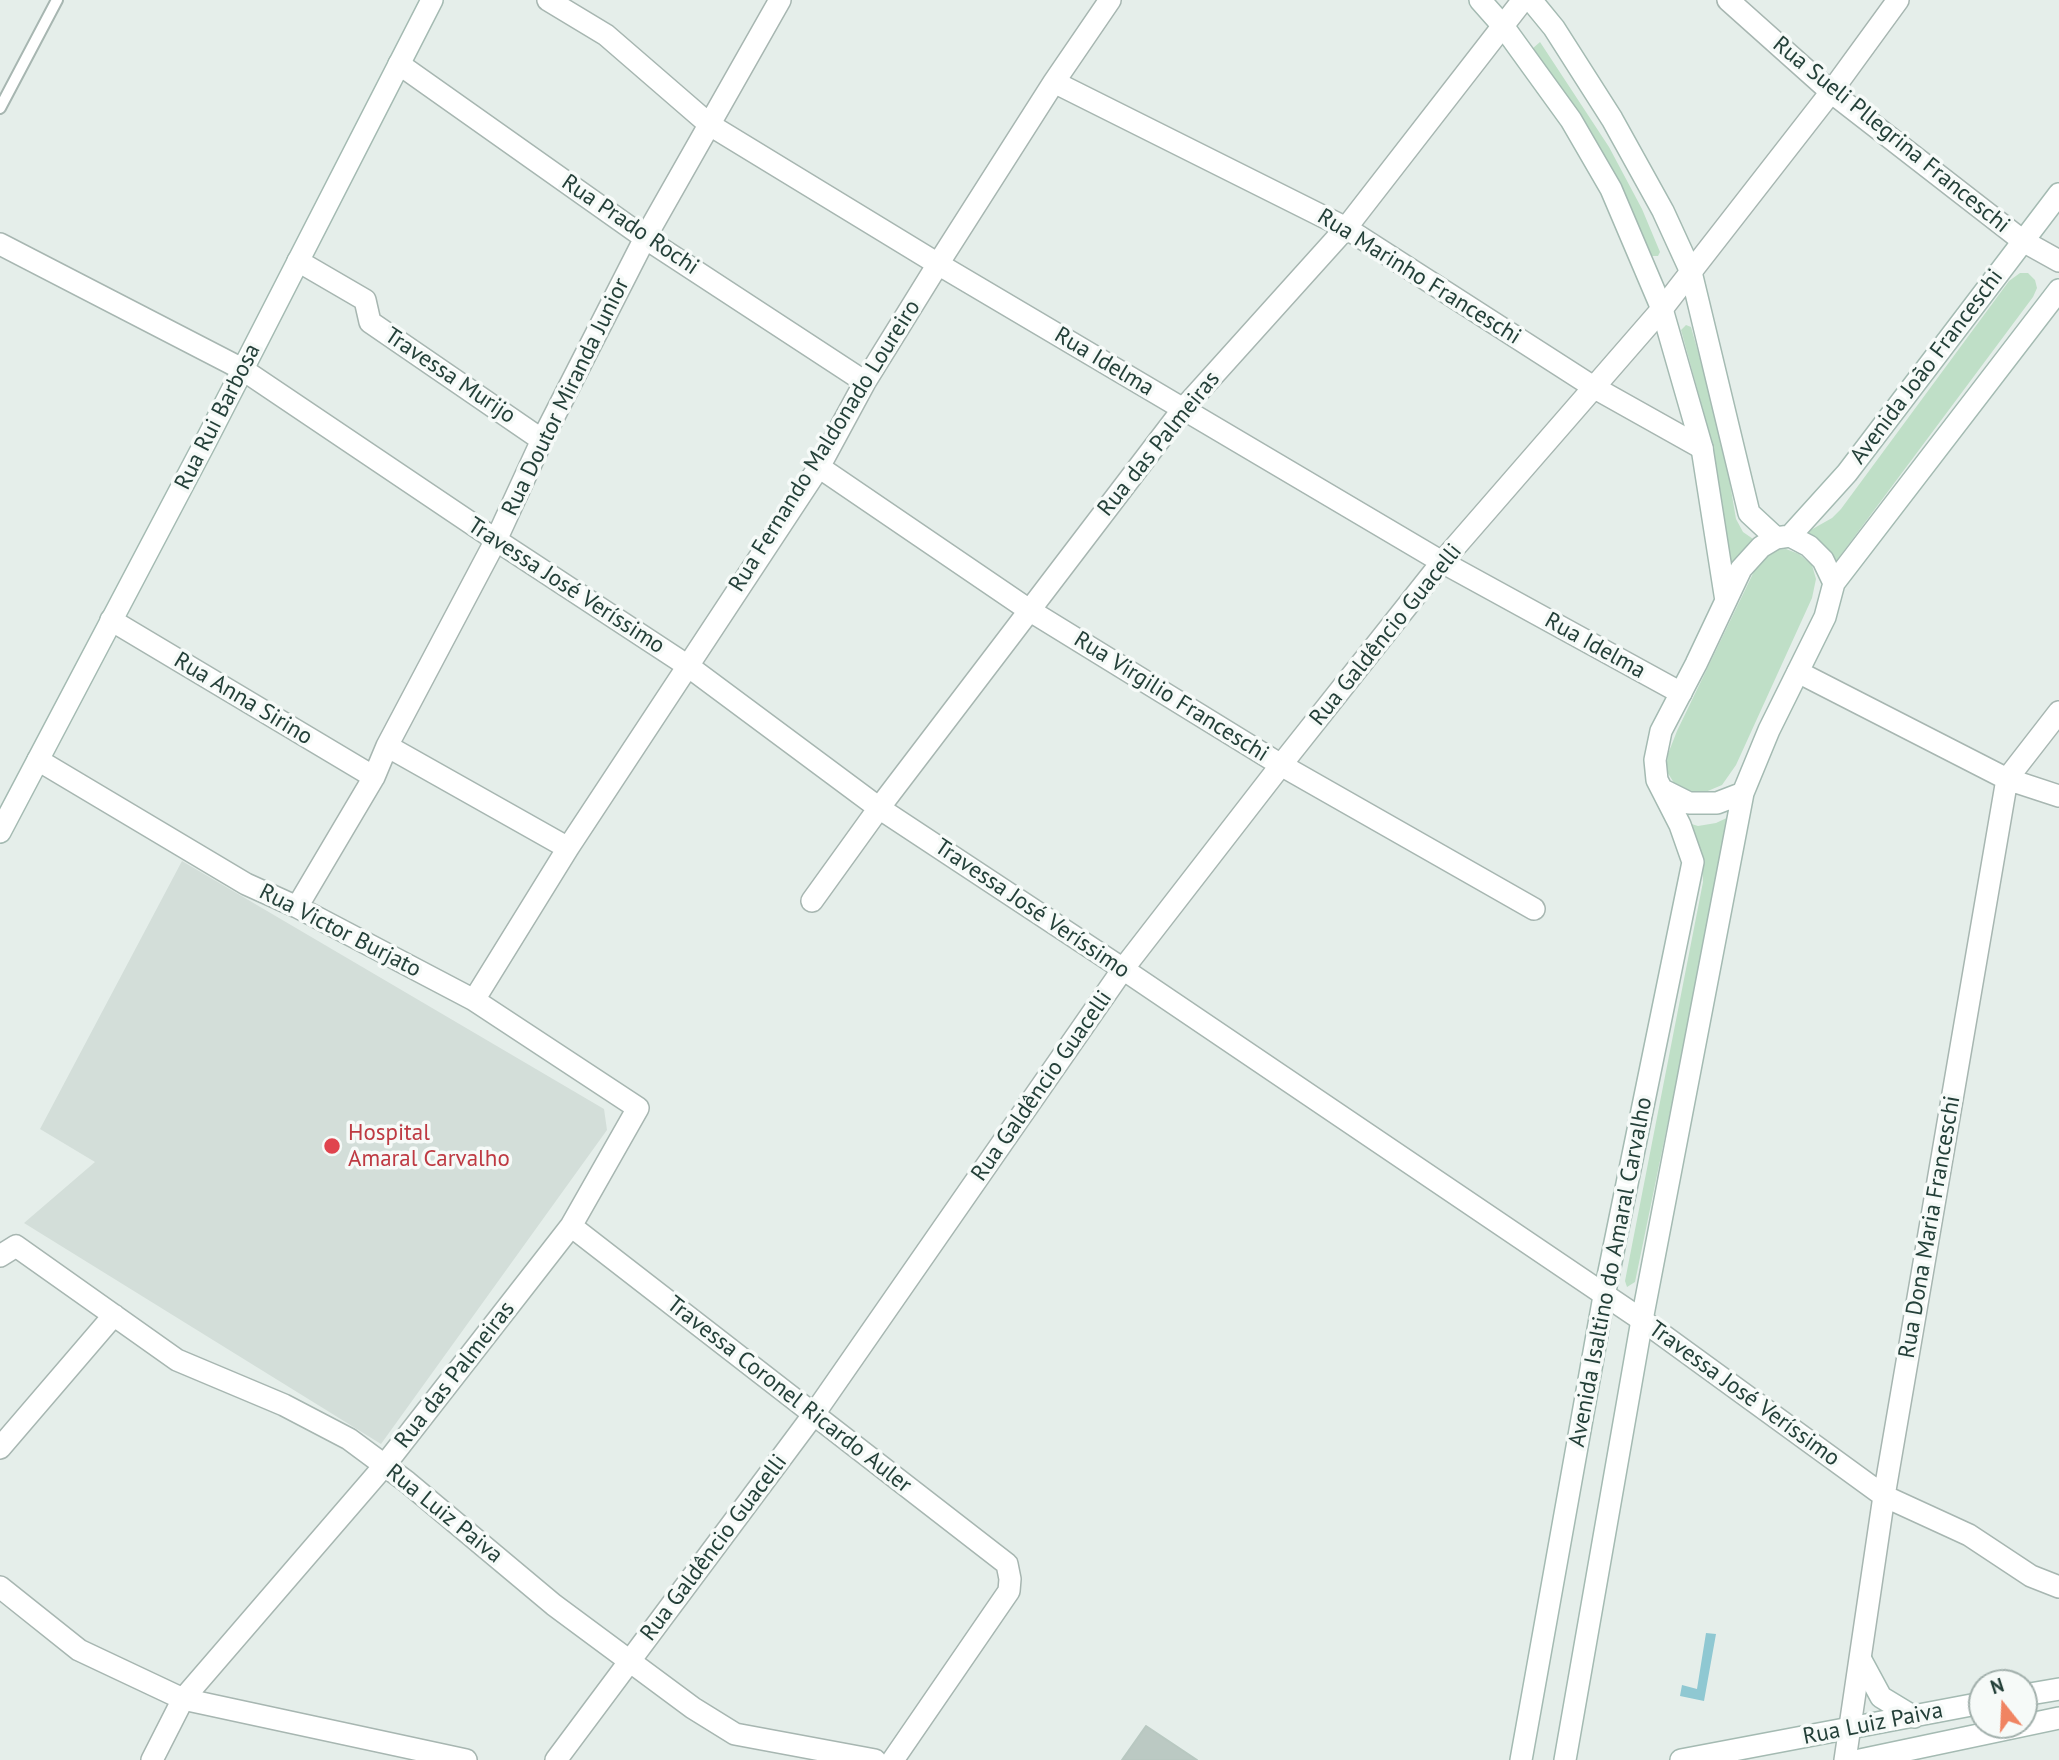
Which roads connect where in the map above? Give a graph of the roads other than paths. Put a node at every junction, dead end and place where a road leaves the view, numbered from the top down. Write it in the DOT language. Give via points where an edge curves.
graph roads {
  1 [pos="57,0"];
  2 [pos="432,0"];
  3 [pos="548,0"];
  4 [pos="780,0"];
  5 [pos="1110,0"];
  6 [pos="1480,0"];
  7 [pos="1523,0"];
  8 [pos="1531,0"];
  9 [pos="1728,0"];
  10 [pos="1899,0"];
  11 [pos="1503,26"];
  12 [pos="399,64"];
  13 [pos="1054,82"];
  14 [pos="1831,92"];
  15 [pos="0,108"];
  16 [pos="710,125"];
  17 [pos="2059,194"];
  18 [pos="1346,228"];
  19 [pos="645,237"];
  20 [pos="2023,241"];
  21 [pos="0,244"];
  22 [pos="298,261"];
  23 [pos="2059,261"];
  24 [pos="938,264"];
  25 [pos="1690,272"];
  26 [pos="2059,290"];
  27 [pos="1662,309"];
  28 [pos="242,369"];
  29 [pos="864,382"];
  30 [pos="1595,388"];
  31 [pos="1182,409"];
  32 [pos="542,440"];
  33 [pos="1702,448"];
  34 [pos="819,467"];
  35 [pos="1783,537"];
  36 [pos="496,540"];
  37 [pos="1442,562"];
  38 [pos="1834,583"];
  39 [pos="1726,601"];
  40 [pos="1029,610"];
  41 [pos="111,620"];
  42 [pos="688,666"];
  43 [pos="1798,672"];
  44 [pos="1681,693"];
  45 [pos="2059,712"];
  46 [pos="387,746"];
  47 [pos="38,760"];
  48 [pos="1281,765"];
  49 [pos="374,777"];
  50 [pos="2007,779"];
  51 [pos="1663,790"];
  52 [pos="1743,793"];
  53 [pos="2059,796"];
  54 [pos="879,808"];
  55 [pos="0,832"];
  56 [pos="568,848"];
  57 [pos="812,901"];
  58 [pos="297,907"];
  59 [pos="1534,909"];
  60 [pos="1124,969"];
  61 [pos="474,1000"];
  62 [pos="638,1108"];
  63 [pos="571,1226"];
  64 [pos="8,1251"];
  65 [pos="1604,1296"];
  66 [pos="114,1315"];
  67 [pos="1642,1320"];
  68 [pos="814,1414"];
  69 [pos="0,1448"];
  70 [pos="384,1466"];
  71 [pos="1884,1496"];
  72 [pos="0,1587"];
  73 [pos="2057,1587"];
  74 [pos="1861,1660"];
  75 [pos="630,1661"];
  76 [pos="2059,1689"];
  77 [pos="2038,1693"];
  78 [pos="183,1699"];
  79 [pos="1968,1706"];
  80 [pos="1914,1717"];
  81 [pos="2059,1718"];
  82 [pos="1851,1729"];
  83 [pos="152,1760"];
  84 [pos="466,1760"];
  85 [pos="556,1760"];
  86 [pos="875,1760"];
  87 [pos="893,1760"];
  88 [pos="1521,1760"];
  89 [pos="1565,1760"];
  90 [pos="1681,1760"];
  91 [pos="1845,1760"];
  92 [pos="1860,1760"];
  1 -- 15 [label="lane"];
  2 -- 12 [label="street, Rua Rui Barbosa"];
  3 -- 16 [label="street, Rua Idelma" via="606,35"];
  4 -- 16 [label="street, Rua Doutor Miranda Junior"];
  5 -- 13 [label="street, Rua Fernando Maldonado Loureiro"];
  6 -- 11 [label="street"];
  7 -- 11 [label="street, Rua das Palmeiras"];
  8 -- 25 [label="street" via="1612,119 1663,211"];
  9 -- 14 [label="street, Rua Sueli Pllegrina Franceschi"];
  10 -- 14 [label="street, Rua Galdêncio Guacelli"];
  11 -- 18 [label="street, Rua das Palmeiras"];
  11 -- 27 [label="street" via="1571,120 1611,189"];
  12 -- 19 [label="street, Rua Prado Rochi"];
  12 -- 22 [label="street, Rua Rui Barbosa"];
  13 -- 18 [label="street, Rua Marinho Franceschi"];
  13 -- 24 [label="street, Rua Fernando Maldonado Loureiro"];
  14 -- 20 [label="street, Rua Sueli Pllegrina Franceschi"];
  14 -- 25 [label="street, Rua Galdêncio Guacelli"];
  16 -- 19 [label="street, Rua Doutor Miranda Junior"];
  16 -- 24 [label="street, Rua Idelma"];
  17 -- 20 [label="street, Avenida João Franceschi"];
  18 -- 30 [label="street, Rua Marinho Franceschi"];
  18 -- 31 [label="street, Rua das Palmeiras"];
  19 -- 29 [label="street, Rua Prado Rochi"];
  19 -- 32 [label="street, Rua Doutor Miranda Junior"];
  20 -- 23 [label="street, Rua Sueli Pllegrina Franceschi"];
  20 -- 35 [label="street, Avenida João Franceschi" via="1847,473"];
  21 -- 28 [label="street, Travessa José Veríssimo"];
  22 -- 28 [label="street, Rua Rui Barbosa"];
  22 -- 32 [label="street, Travessa Murijo" via="365,300 370,322"];
  24 -- 29 [label="street, Rua Fernando Maldonado Loureiro"];
  24 -- 31 [label="street, Rua Idelma"];
  25 -- 27 [label="street, Rua Galdêncio Guacelli"];
  25 -- 35 [label="street" via="1749,513"];
  26 -- 38 [label="street"];
  27 -- 30 [label="street, Rua Galdêncio Guacelli"];
  27 -- 33 [label="street"];
  28 -- 36 [label="street, Travessa José Veríssimo"];
  28 -- 41 [label="street, Rua Rui Barbosa"];
  29 -- 34 [label="street, Rua Fernando Maldonado Loureiro"];
  30 -- 33 [label="street, Rua Marinho Franceschi"];
  30 -- 37 [label="street, Rua Galdêncio Guacelli"];
  31 -- 37 [label="street, Rua Idelma"];
  31 -- 40 [label="street, Rua das Palmeiras"];
  32 -- 36 [label="street, Rua Doutor Miranda Junior"];
  33 -- 39 [label="street"];
  34 -- 40 [label="street, Rua Virgilio Franceschi"];
  34 -- 42 [label="street, Rua Fernando Maldonado Loureiro"];
  35 -- 38 [label="street" via="1809,546"];
  35 -- 39 [label="street, Avenida João Franceschi" via="1761,547 1741,569"];
  36 -- 42 [label="street, Travessa José Veríssimo"];
  36 -- 46 [label="street, Rua Doutor Miranda Junior"];
  37 -- 44 [label="street, Rua Idelma"];
  37 -- 48 [label="street, Rua Galdêncio Guacelli"];
  38 -- 43 [label="street, Avenida Isaltino do Amaral Carvalho" via="1825,617"];
  39 -- 44 [label="street, Avenida João Franceschi"];
  40 -- 48 [label="street, Rua Virgilio Franceschi"];
  40 -- 54 [label="street, Rua das Palmeiras"];
  41 -- 47 [label="street, Rua Rui Barbosa"];
  41 -- 49 [label="street, Rua Anna Sirino"];
  42 -- 54 [label="street, Travessa José Veríssimo"];
  42 -- 56 [label="street, Rua Fernando Maldonado Loureiro"];
  43 -- 50 [label="street"];
  43 -- 52 [label="street, Avenida Isaltino do Amaral Carvalho"];
  44 -- 51 [label="street, Avenida Isaltino do Amaral Carvalho" via="1661,731 1655,760"];
  45 -- 50 [label="street, Rua Dona Maria Franceschi"];
  46 -- 49 [label="street, Rua Doutor Miranda Junior"];
  46 -- 56 [label="street"];
  47 -- 55 [label="street, Rua Rui Barbosa"];
  47 -- 58 [label="street, Rua Victor Burjato" via="246,884"];
  48 -- 59 [label="street, Rua Virgilio Franceschi"];
  48 -- 60 [label="street, Rua Galdêncio Guacelli"];
  49 -- 58 [label="street, Rua Doutor Miranda Junior"];
  50 -- 53 [label="street"];
  50 -- 71 [label="street, Rua Dona Maria Franceschi"];
  51 -- 52 [label="street" via="1689,803 1717,803"];
  51 -- 65 [label="street, Avenida Isaltino do Amaral Carvalho" via="1693,862"];
  52 -- 67 [label="street, Avenida Isaltino do Amaral Carvalho"];
  54 -- 57 [label="street, Rua das Palmeiras"];
  54 -- 60 [label="street, Travessa José Veríssimo"];
  56 -- 61 [label="street, Rua Fernando Maldonado Loureiro"];
  58 -- 61 [label="street, Rua Victor Burjato"];
  60 -- 65 [label="street, Travessa José Veríssimo"];
  60 -- 68 [label="street, Rua Galdêncio Guacelli"];
  61 -- 62 [label="street, Rua Victor Burjato"];
  62 -- 63 [label="street, Rua das Palmeiras"];
  63 -- 68 [label="street, Travessa Coronel Ricardo Auler"];
  63 -- 70 [label="street, Rua das Palmeiras"];
  64 -- 66 [label="street, Rua Luiz Paiva"];
  65 -- 67 [label="street, Travessa José Veríssimo"];
  65 -- 88 [label="street, Avenida Isaltino do Amaral Carvalho"];
  66 -- 69 [label="street"];
  66 -- 70 [label="street, Rua Luiz Paiva" via="177,1360 284,1405 349,1439"];
  67 -- 71 [label="street, Travessa José Veríssimo"];
  67 -- 89 [label="street, Avenida Isaltino do Amaral Carvalho"];
  68 -- 75 [label="street, Rua Galdêncio Guacelli"];
  68 -- 87 [label="street, Travessa Coronel Ricardo Auler" via="1007,1564 1009,1591"];
  70 -- 75 [label="street, Rua Luiz Paiva"];
  70 -- 78 [label="street, Rua das Palmeiras"];
  71 -- 73 [label="street, Travessa José Veríssimo" via="1969,1535 2031,1576"];
  71 -- 74 [label="street, Rua Dona Maria Franceschi"];
  72 -- 78 [label="street" via="79,1650"];
  74 -- 80 [label="street" via="1881,1696"];
  74 -- 82 [label="street, Rua Dona Maria Franceschi"];
  75 -- 85 [label="street, Rua Galdêncio Guacelli"];
  75 -- 86 [label="street, Rua Luiz Paiva" via="735,1734"];
  76 -- 77 [label="street"];
  78 -- 83 [label="street, Rua das Palmeiras"];
  78 -- 84 [label="street"];
  79 -- 80 [label="street, Rua Luiz Paiva"];
  80 -- 82 [label="street, Rua Luiz Paiva"];
  81 -- 92 [label="street, Rua Luiz Paiva"];
  82 -- 90 [label="street, Rua Luiz Paiva"];
  82 -- 91 [label="street, Rua Dona Maria Franceschi"];
}
